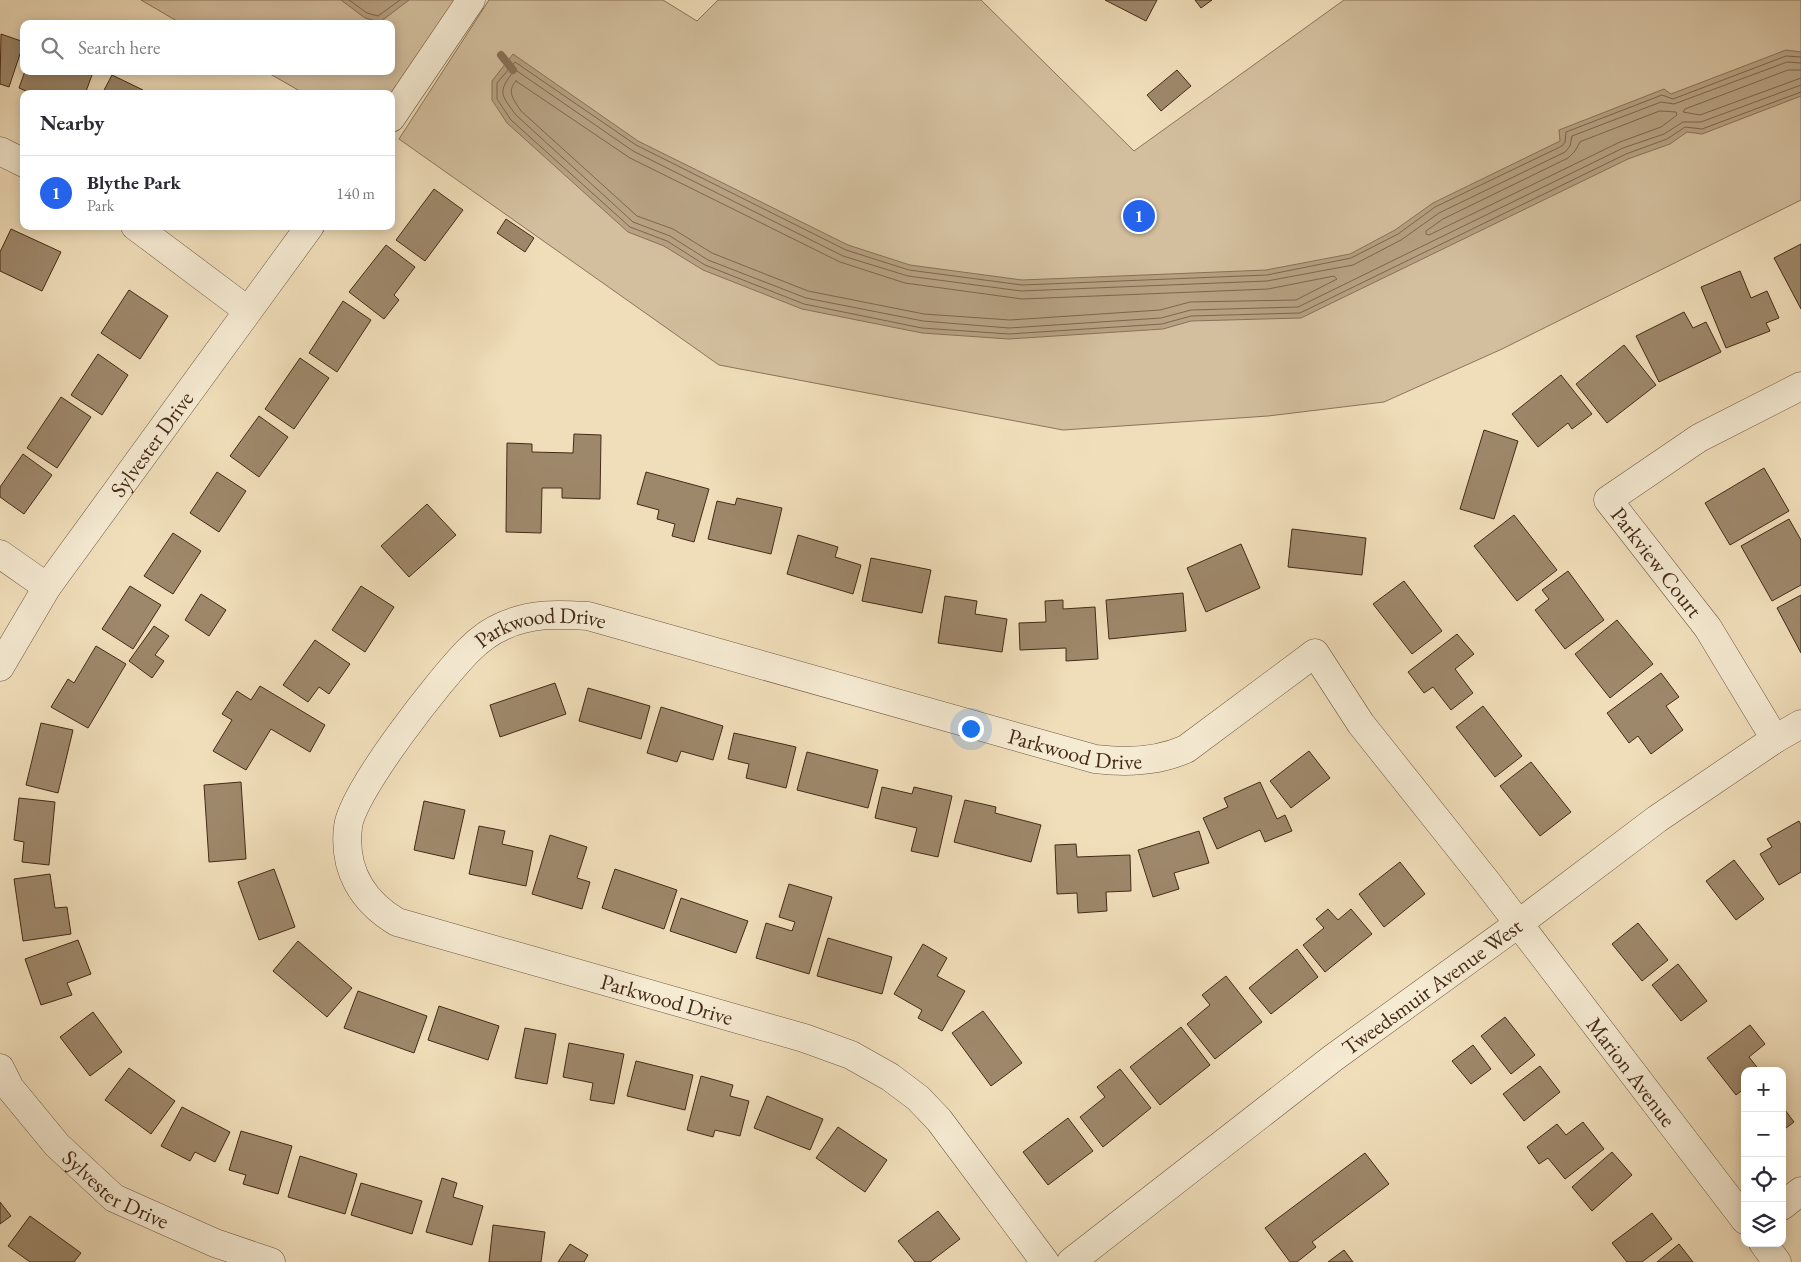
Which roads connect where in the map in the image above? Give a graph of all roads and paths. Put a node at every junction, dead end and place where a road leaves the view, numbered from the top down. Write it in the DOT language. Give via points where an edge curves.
graph roads {
  1 [pos="470,0"];
  2 [pos="395,112"];
  3 [pos="0,151"];
  4 [pos="20,161"];
  5 [pos="140,230"];
  6 [pos="307,230"];
  7 [pos="247,310"];
  8 [pos="1801,386"];
  9 [pos="0,554"];
  10 [pos="47,587"];
  11 [pos="0,666"];
  12 [pos="1801,724"];
  13 [pos="1775,739"];
  14 [pos="1518,924"];
  15 [pos="0,1068"];
  16 [pos="1801,1191"];
  17 [pos="1786,1203"];
  18 [pos="1741,1215"];
  19 [pos="1766,1247"];
  20 [pos="271,1262"];
  21 [pos="1046,1262"];
  22 [pos="1071,1262"];
  23 [pos="1777,1262"];
  1 -- 2 [label="street"];
  3 -- 4 [label="street"];
  5 -- 7 [label="street"];
  6 -- 7 [label="street, Sylvester Drive"];
  7 -- 10 [label="street, Sylvester Drive"];
  8 -- 13 [label="street, Parkview Court" via="1699,438 1608,500 1708,628"];
  9 -- 10 [label="street"];
  10 -- 11 [label="street, Sylvester Drive"];
  12 -- 13 [label="street, Tweedsmuir Avenue West"];
  13 -- 14 [label="street, Tweedsmuir Avenue West" via="1656,819"];
  14 -- 18 [label="street, Marion Avenue"];
  14 -- 21 [label="street, Parkwood Drive" via="1360,724 1315,653 1186,749 1171,756 1130,762 1088,757 588,616 560,614 523,618 502,626 469,650 425,702 357,801 348,826 347,845 357,884 369,901 397,922 804,1038 851,1055 890,1077 918,1098 939,1120"];
  14 -- 22 [label="street, Tweedsmuir Avenue West" via="1333,1058"];
  15 -- 20 [label="street, Sylvester Drive" via="10,1088 56,1145 114,1198 215,1243"];
  16 -- 17 [label="street"];
  19 -- 23 [label="street"];
}
